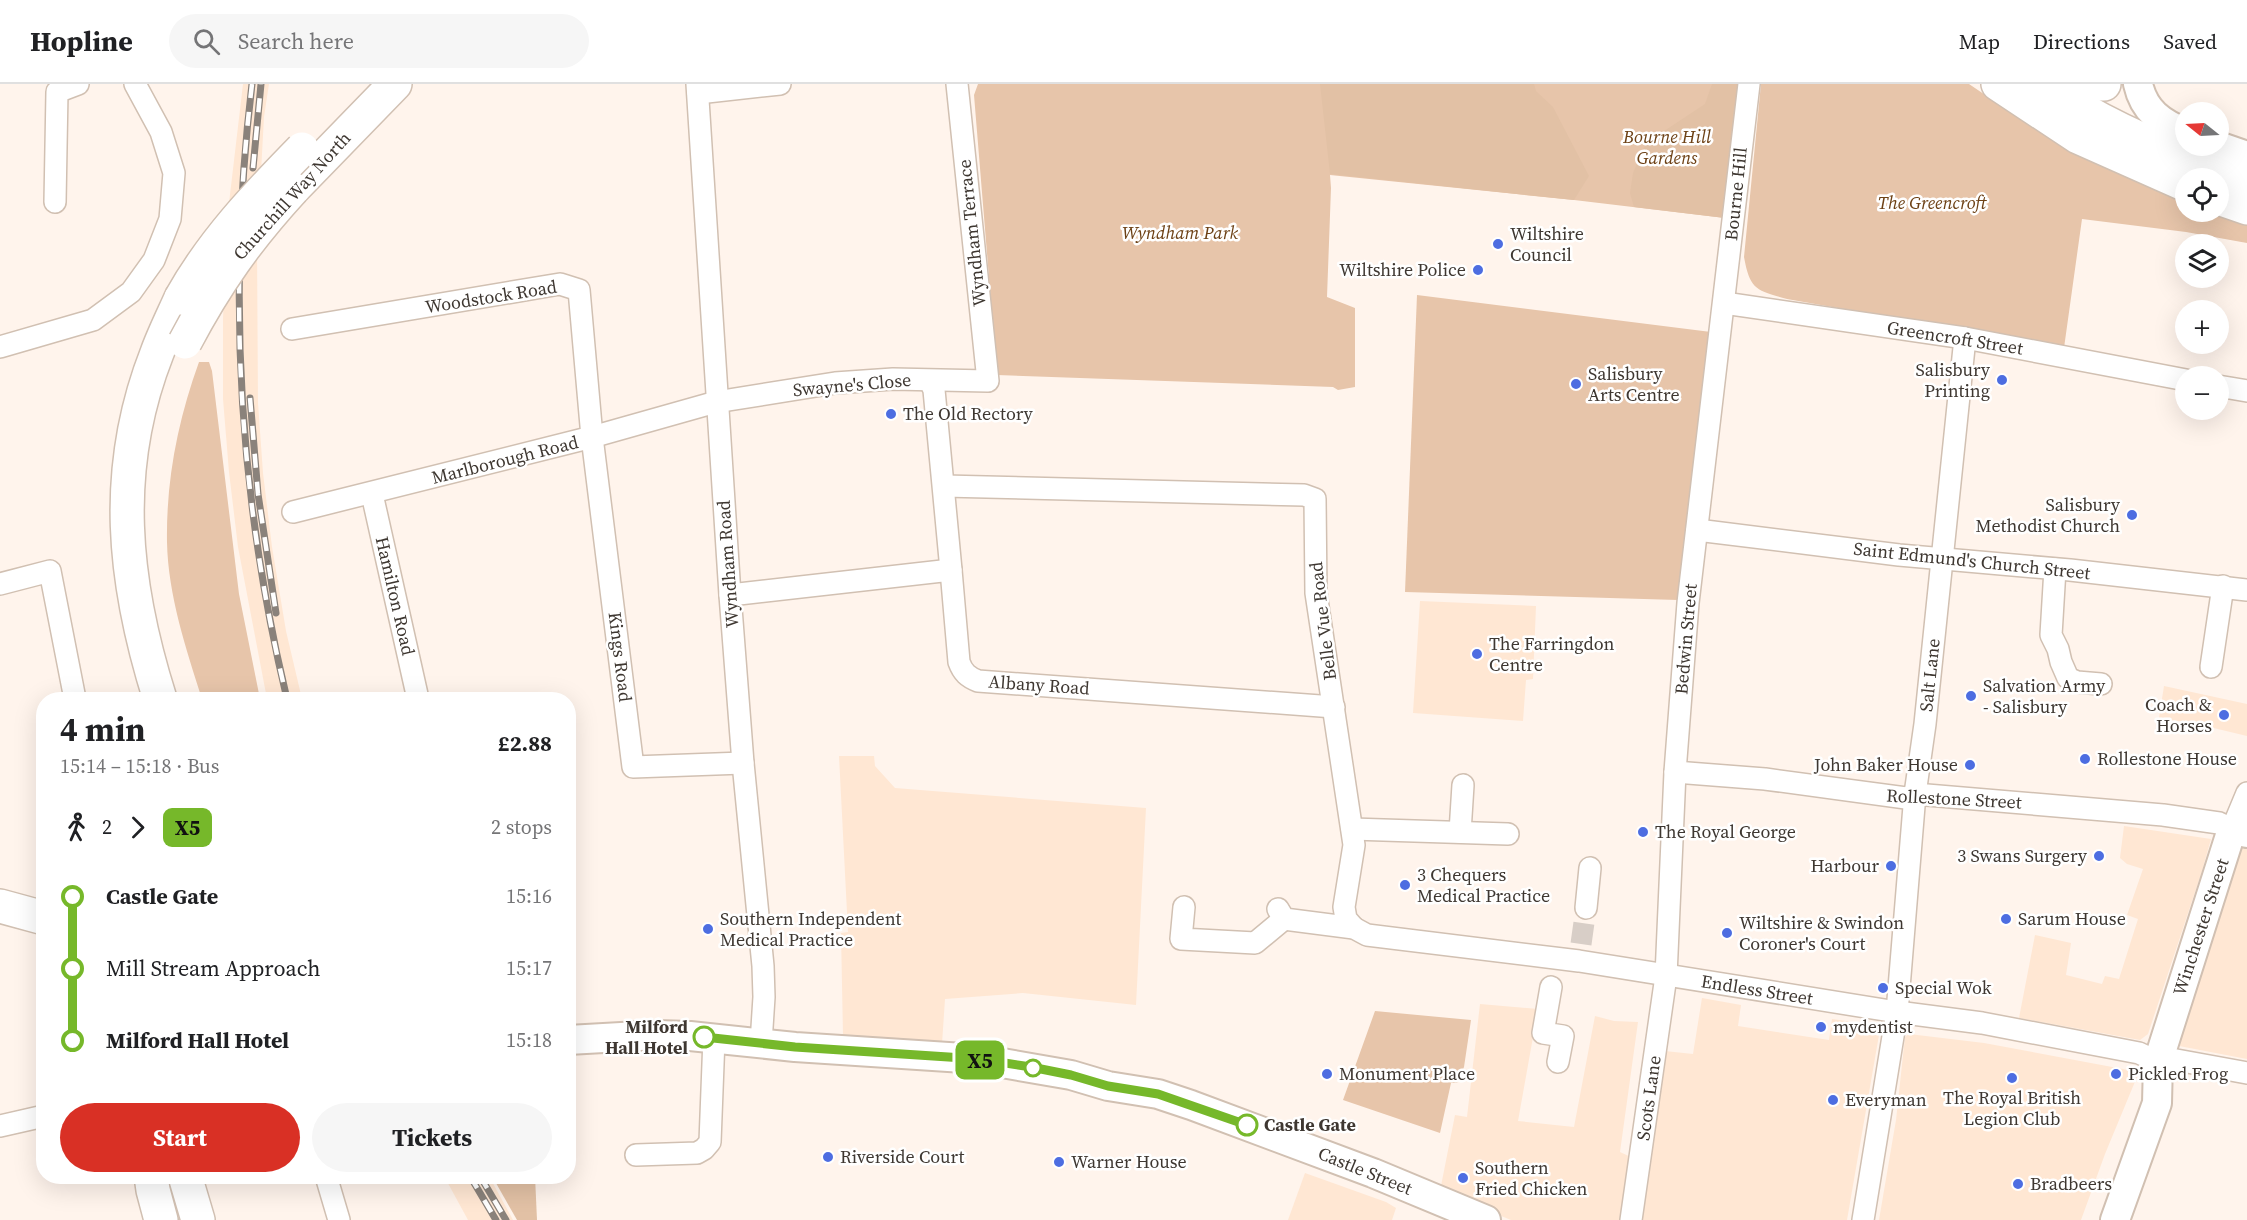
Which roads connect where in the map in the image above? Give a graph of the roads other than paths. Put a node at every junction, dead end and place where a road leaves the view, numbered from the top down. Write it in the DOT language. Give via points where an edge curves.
graph roads {
  1 [pos="78,84"];
  2 [pos="135,84"];
  3 [pos="363,84"];
  4 [pos="395,84"];
  5 [pos="780,84"];
  6 [pos="957,84"];
  7 [pos="1749,84"];
  8 [pos="1998,84"];
  9 [pos="2042,84"];
  10 [pos="2086,84"];
  11 [pos="2104,84"];
  12 [pos="2138,84"];
  13 [pos="698,89"];
  14 [pos="2175,129"];
  15 [pos="2229,150"];
  16 [pos="2247,156"];
  17 [pos="2175,180"];
  18 [pos="2247,181"];
  19 [pos="55,202"];
  20 [pos="2229,202"];
  21 [pos="2247,208"];
  22 [pos="1724,303"];
  23 [pos="292,329"];
  24 [pos="1965,338"];
  25 [pos="0,346"];
  26 [pos="2175,378"];
  27 [pos="930,381"];
  28 [pos="988,381"];
  29 [pos="2229,388"];
  30 [pos="2247,390"];
  31 [pos="716,402"];
  32 [pos="592,437"];
  33 [pos="944,486"];
  34 [pos="372,494"];
  35 [pos="293,512"];
  36 [pos="1697,530"];
  37 [pos="1941,558"];
  38 [pos="2055,569"];
  39 [pos="951,570"];
  40 [pos="0,584"];
  41 [pos="2223,586"];
  42 [pos="2247,590"];
  43 [pos="730,595"];
  44 [pos="2211,668"];
  45 [pos="2101,684"];
  46 [pos="74,692"];
  47 [pos="158,692"];
  48 [pos="180,692"];
  49 [pos="416,692"];
  50 [pos="1334,707"];
  51 [pos="743,764"];
  52 [pos="1675,772"];
  53 [pos="1463,785"];
  54 [pos="2247,793"];
  55 [pos="1915,794"];
  56 [pos="1352,829"];
  57 [pos="2239,831"];
  58 [pos="1460,832"];
  59 [pos="1508,834"];
  60 [pos="1590,868"];
  61 [pos="0,906"];
  62 [pos="1184,907"];
  63 [pos="1586,908"];
  64 [pos="36,916"];
  65 [pos="1354,928"];
  66 [pos="1553,972"];
  67 [pos="1666,976"];
  68 [pos="1897,1012"];
  69 [pos="714,1038"];
  70 [pos="576,1040"];
  71 [pos="761,1043"];
  72 [pos="1558,1062"];
  73 [pos="2158,1062"];
  74 [pos="2247,1073"];
  75 [pos="36,1118"];
  76 [pos="0,1126"];
  77 [pos="636,1155"];
  78 [pos="152,1184"];
  79 [pos="329,1184"];
  80 [pos="161,1220"];
  81 [pos="339,1220"];
  82 [pos="1486,1220"];
  83 [pos="1631,1220"];
  84 [pos="1863,1220"];
  85 [pos="2115,1220"];
  1 -- 19 [label="street" via="57,92"];
  2 -- 25 [label="street" via="161,132 174,173 170,219 154,260 131,292 93,320"];
  3 -- 47 [label="main road, Churchill Way North, bridge" via="222,235 194,274 156,354 130,453 127,527 135,610"];
  4 -- 48 [label="main road, Churchill Way North, bridge" via="293,189 225,271 185,342 166,394 147,494 149,566 153,602"];
  5 -- 13 [label="street"];
  6 -- 28 [label="street, Wyndham Terrace"];
  7 -- 22 [label="street, Bourne Hill"];
  8 -- 17 [label="main road" via="2078,137"];
  9 -- 18 [label="main road" via="2087,114 2129,135"];
  10 -- 11 [label="main road"];
  12 -- 14 [label="street" via="2154,116"];
  13 -- 31 [label="street, Wyndham Road"];
  15 -- 16 [label="street"];
  20 -- 21 [label="main road"];
  22 -- 24 [label="street, Greencroft Street"];
  22 -- 36 [label="street, Bedwin Street"];
  23 -- 32 [label="street, Woodstock Road" via="560,284 579,290"];
  24 -- 26 [label="street, Greencroft Street"];
  24 -- 37 [label="street, Salt Lane"];
  27 -- 28 [label="street, Swayne's Close"];
  27 -- 31 [label="street, Swayne's Close" via="835,382"];
  27 -- 33 [label="street"];
  29 -- 30 [label="street"];
  31 -- 32 [label="street, Marlborough Road"];
  31 -- 43 [label="street, Wyndham Road"];
  32 -- 34 [label="street, Marlborough Road"];
  32 -- 51 [label="street, Kings Road" via="633,767"];
  33 -- 39 [label="street"];
  33 -- 50 [label="street, Belle Vue Road" via="1304,495 1315,499 1315,577"];
  34 -- 35 [label="street, Marlborough Road"];
  34 -- 49 [label="street, Hamilton Road"];
  36 -- 37 [label="street, Saint Edmund's Church Street"];
  36 -- 52 [label="street, Bedwin Street"];
  37 -- 38 [label="street, Saint Edmund's Church Street"];
  37 -- 55 [label="street, Salt Lane"];
  38 -- 41 [label="street, Saint Edmund's Church Street"];
  38 -- 45 [label="street" via="2051,635 2061,662 2068,678"];
  39 -- 43 [label="street"];
  39 -- 50 [label="street, Albany Road" via="959,662 970,678 978,681"];
  40 -- 46 [label="street" via="50,571"];
  41 -- 42 [label="street, Saint Edmund's Church Street"];
  41 -- 44 [label="street"];
  43 -- 51 [label="street, Wyndham Road"];
  50 -- 56 [label="street, Belle Vue Road"];
  51 -- 71 [label="street, Wyndham Road" via="764,966"];
  52 -- 55 [label="street, Rollestone Street" via="1765,779 1906,798"];
  52 -- 67 [label="street, Bedwin Street"];
  53 -- 58 [label="street"];
  54 -- 57 [label="street, Winchester Street" via="2239,808"];
  55 -- 57 [label="street, Rollestone Street" via="2163,815 2219,823"];
  55 -- 68 [label="street, Salt Lane"];
  56 -- 58 [label="street"];
  56 -- 65 [label="street, Belle Vue Road" via="1354,845 1344,907 1346,919"];
  57 -- 73 [label="street, Winchester Street"];
  58 -- 59 [label="street"];
  60 -- 63 [label="street"];
  61 -- 64 [label="main road"];
  62 -- 65 [label="street, Endless Street" via="1181,939 1256,943 1281,914"];
  65 -- 66 [label="street, Endless Street" via="1367,935"];
  66 -- 67 [label="street, Endless Street" via="1580,952"];
  66 -- 72 [label="street" via="1543,1033 1563,1036"];
  67 -- 68 [label="street, Endless Street"];
  67 -- 83 [label="street, Scots Lane"];
  68 -- 73 [label="street, Endless Street" via="2104,1046 2139,1053"];
  68 -- 84 [label="street, Salt Lane"];
  69 -- 70 [label="street, Castle Street" via="657,1035"];
  69 -- 71 [label="street, Castle Street"];
  69 -- 77 [label="street" via="710,1142 697,1153"];
  71 -- 82 [label="street, Castle Street" via="979,1059 1158,1094 1360,1168"];
  73 -- 74 [label="street" via="2171,1059"];
  73 -- 85 [label="street, Winchester Street" via="2157,1103"];
  75 -- 76 [label="street"];
  78 -- 80 [label="main road"];
  79 -- 81 [label="street"];
}
